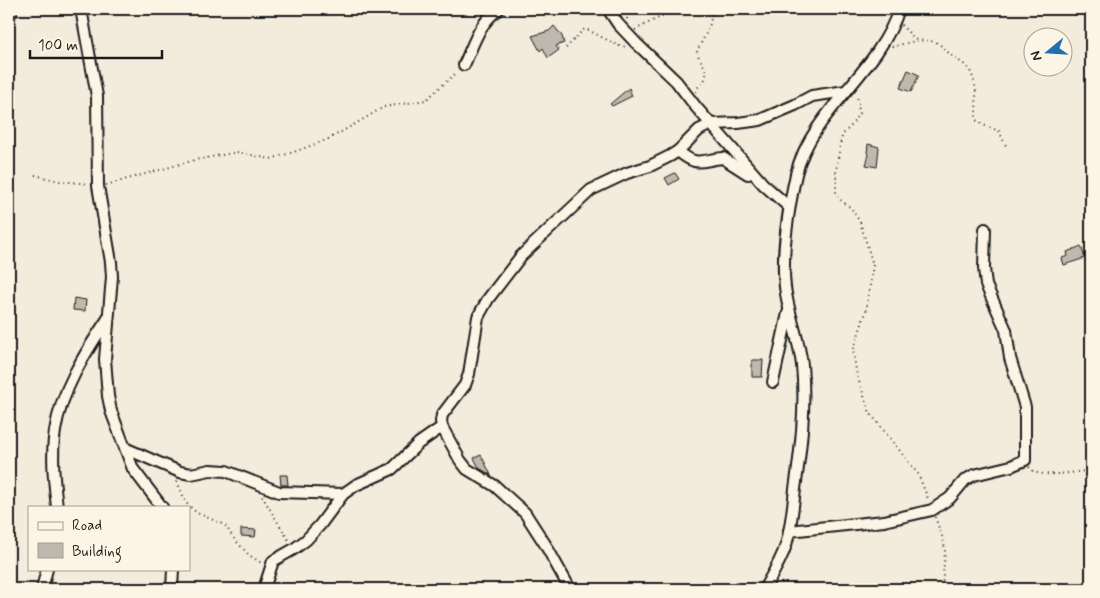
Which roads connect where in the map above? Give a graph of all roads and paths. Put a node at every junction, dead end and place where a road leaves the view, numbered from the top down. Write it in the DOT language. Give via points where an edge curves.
graph roads {
  1 [pos="81,9"];
  2 [pos="499,9"];
  3 [pos="608,9"];
  4 [pos="676,9"];
  5 [pos="713,9"];
  6 [pos="899,9"];
  7 [pos="896,20"];
  8 [pos="628,34"];
  9 [pos="916,41"];
  10 [pos="636,43"];
  11 [pos="566,48"];
  12 [pos="880,50"];
  13 [pos="464,65"];
  14 [pos="856,78"];
  15 [pos="846,91"];
  16 [pos="696,107"];
  17 [pos="711,124"];
  18 [pos="1006,146"];
  19 [pos="678,151"];
  20 [pos="35,175"];
  21 [pos="763,184"];
  22 [pos="98,186"];
  23 [pos="789,207"];
  24 [pos="985,229"];
  25 [pos="789,307"];
  26 [pos="108,318"];
  27 [pos="773,382"];
  28 [pos="442,427"];
  29 [pos="127,449"];
  30 [pos="1025,460"];
  31 [pos="174,470"];
  32 [pos="1091,470"];
  33 [pos="257,483"];
  34 [pos="343,494"];
  35 [pos="57,506"];
  36 [pos="161,506"];
  37 [pos="189,506"];
  38 [pos="190,507"];
  39 [pos="932,510"];
  40 [pos="789,531"];
  41 [pos="294,549"];
  42 [pos="270,568"];
  43 [pos="47,570"];
  44 [pos="174,570"];
  45 [pos="42,589"];
  46 [pos="172,589"];
  47 [pos="264,589"];
  48 [pos="570,589"];
  49 [pos="764,589"];
  50 [pos="942,589"];
  1 -- 22 [label="street" via="97,96"];
  2 -- 13 [label="street" via="486,19"];
  3 -- 8 [label="street"];
  4 -- 8 [label="path"];
  5 -- 16 [label="path" via="709,28 697,52 706,71 696,91"];
  6 -- 7 [label="street"];
  7 -- 9 [label="path"];
  7 -- 12 [label="street"];
  8 -- 10 [label="street"];
  9 -- 12 [label="path"];
  9 -- 18 [label="path" via="939,44 965,65 973,79 976,120 999,131"];
  10 -- 11 [label="path" via="621,47 586,29"];
  10 -- 16 [label="street" via="676,81"];
  12 -- 14 [label="street"];
  13 -- 22 [label="path" via="426,100 384,107 329,139 294,152 264,159 238,152"];
  14 -- 15 [label="street"];
  14 -- 39 [label="path" via="859,114 843,134 836,170 836,196 851,208 860,222 873,265 866,312 854,351 856,368 870,413 918,474"];
  15 -- 17 [label="street" via="812,96 760,120"];
  15 -- 23 [label="street" via="806,145"];
  16 -- 17 [label="street"];
  17 -- 19 [label="street" via="699,130"];
  17 -- 21 [label="street"];
  19 -- 21 [label="street" via="692,162 723,158"];
  19 -- 28 [label="street" via="591,190 521,256 481,309 469,374 442,415"];
  20 -- 22 [label="path"];
  21 -- 23 [label="street"];
  22 -- 26 [label="street" via="111,262"];
  23 -- 25 [label="street" via="784,282"];
  24 -- 30 [label="street" via="986,285 1004,324 1010,358 1026,407"];
  25 -- 27 [label="street"];
  25 -- 40 [label="street" via="802,363 803,415"];
  26 -- 29 [label="street" via="105,380 111,411"];
  26 -- 35 [label="street" via="71,382 60,411 53,457"];
  28 -- 34 [label="street" via="419,443 392,469"];
  28 -- 48 [label="street" via="467,469 494,486 525,514 546,544"];
  29 -- 31 [label="street"];
  29 -- 36 [label="street" via="133,469"];
  30 -- 32 [label="path" via="1037,473"];
  30 -- 39 [label="street" via="974,475"];
  31 -- 33 [label="street" via="192,474 226,471"];
  31 -- 37 [label="path" via="180,492"];
  33 -- 34 [label="street" via="279,492"];
  33 -- 41 [label="path"];
  34 -- 41 [label="street" via="317,529"];
  38 -- 42 [label="path" via="196,513 225,525 249,555"];
  39 -- 40 [label="street" via="884,521"];
  39 -- 50 [label="path" via="945,550"];
  40 -- 49 [label="street" via="786,545"];
  41 -- 42 [label="street" via="273,561"];
  42 -- 47 [label="street"];
  43 -- 45 [label="street"];
  44 -- 46 [label="street"];
}
